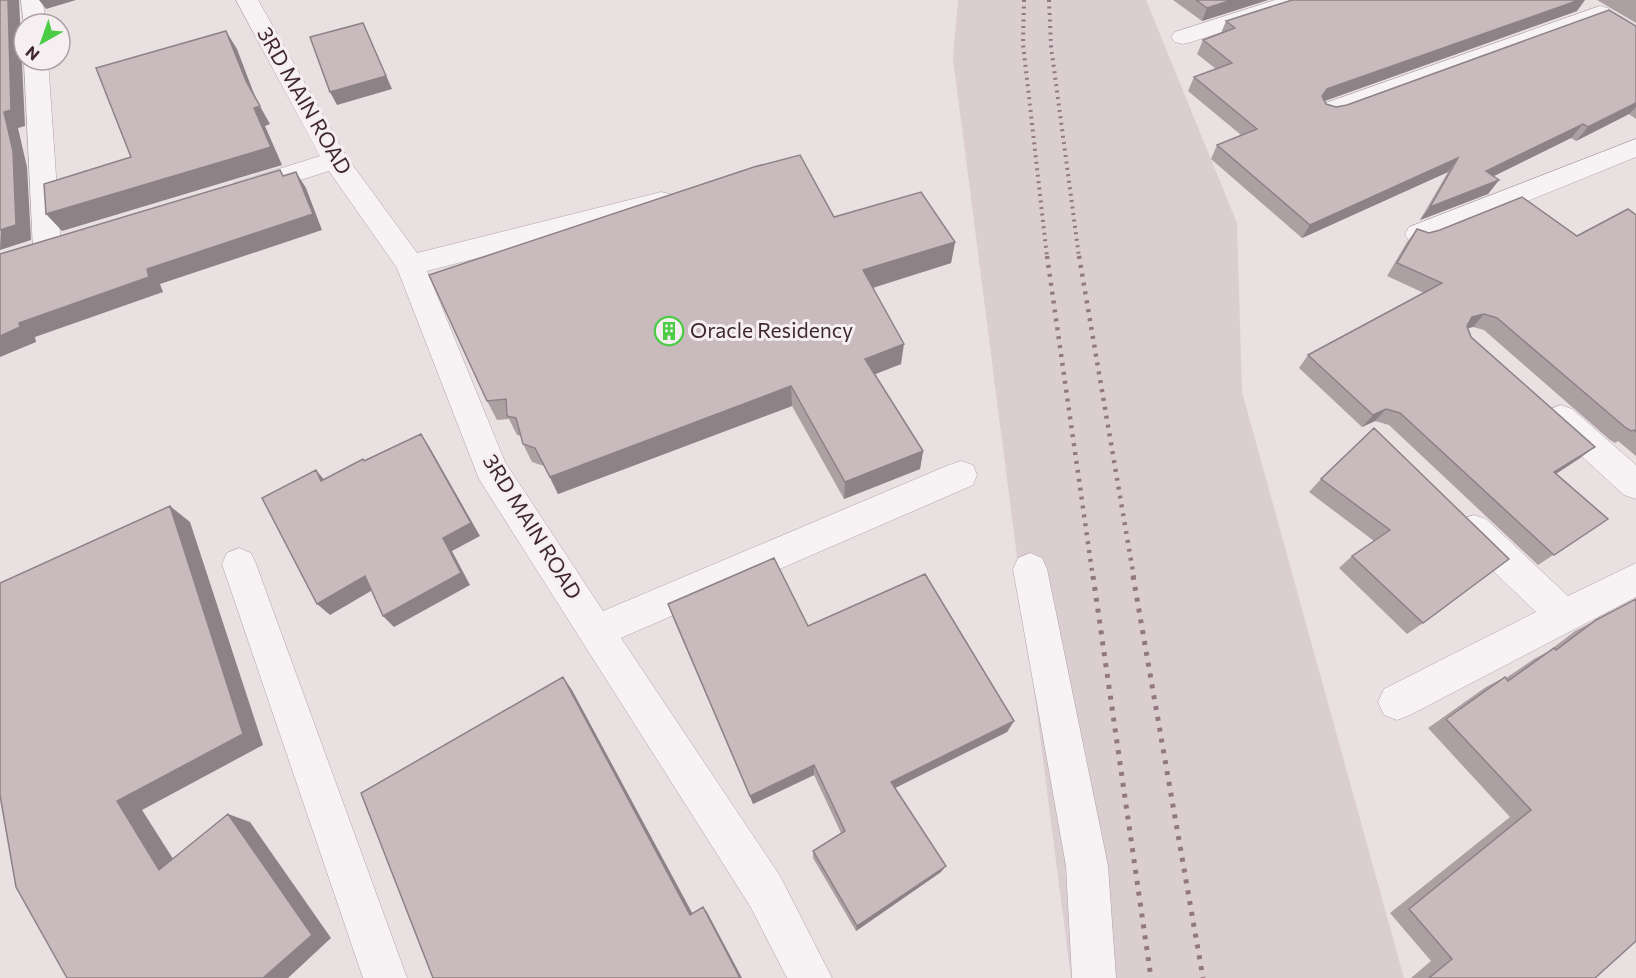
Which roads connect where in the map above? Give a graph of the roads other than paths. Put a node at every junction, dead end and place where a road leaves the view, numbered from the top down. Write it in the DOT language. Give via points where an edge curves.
graph roads {
  1 [pos="247,0"];
  2 [pos="1298,0"];
  3 [pos="1577,0"];
  4 [pos="1183,37"];
  5 [pos="37,72"];
  6 [pos="1329,111"];
  7 [pos="1636,147"];
  8 [pos="335,160"];
  9 [pos="687,194"];
  10 [pos="214,198"];
  11 [pos="1419,234"];
  12 [pos="19,257"];
  13 [pos="410,265"];
  14 [pos="1541,401"];
  15 [pos="961,475"];
  16 [pos="1636,485"];
  17 [pos="1453,509"];
  18 [pos="239,564"];
  19 [pos="1030,569"];
  20 [pos="1636,579"];
  21 [pos="1564,616"];
  22 [pos="596,631"];
  23 [pos="1397,702"];
  24 [pos="385,978"];
  25 [pos="810,978"];
  26 [pos="1094,978"];
  1 -- 8 [label="street, 3RD MAIN ROAD"];
  2 -- 4 [label="street"];
  3 -- 6 [label="street" via="1609,18"];
  5 -- 12 [label="street" via="58,245"];
  7 -- 11 [label="street"];
  8 -- 10 [label="street"];
  8 -- 13 [label="street, 3RD MAIN ROAD"];
  9 -- 13 [label="street"];
  13 -- 22 [label="street, 3RD MAIN ROAD" via="491,469"];
  14 -- 16 [label="street"];
  15 -- 22 [label="street"];
  17 -- 21 [label="street"];
  18 -- 24 [label="street"];
  19 -- 26 [label="street" via="1087,866"];
  20 -- 21 [label="street"];
  21 -- 23 [label="street"];
  22 -- 25 [label="street, 3RD MAIN ROAD" via="765,891"];
}
